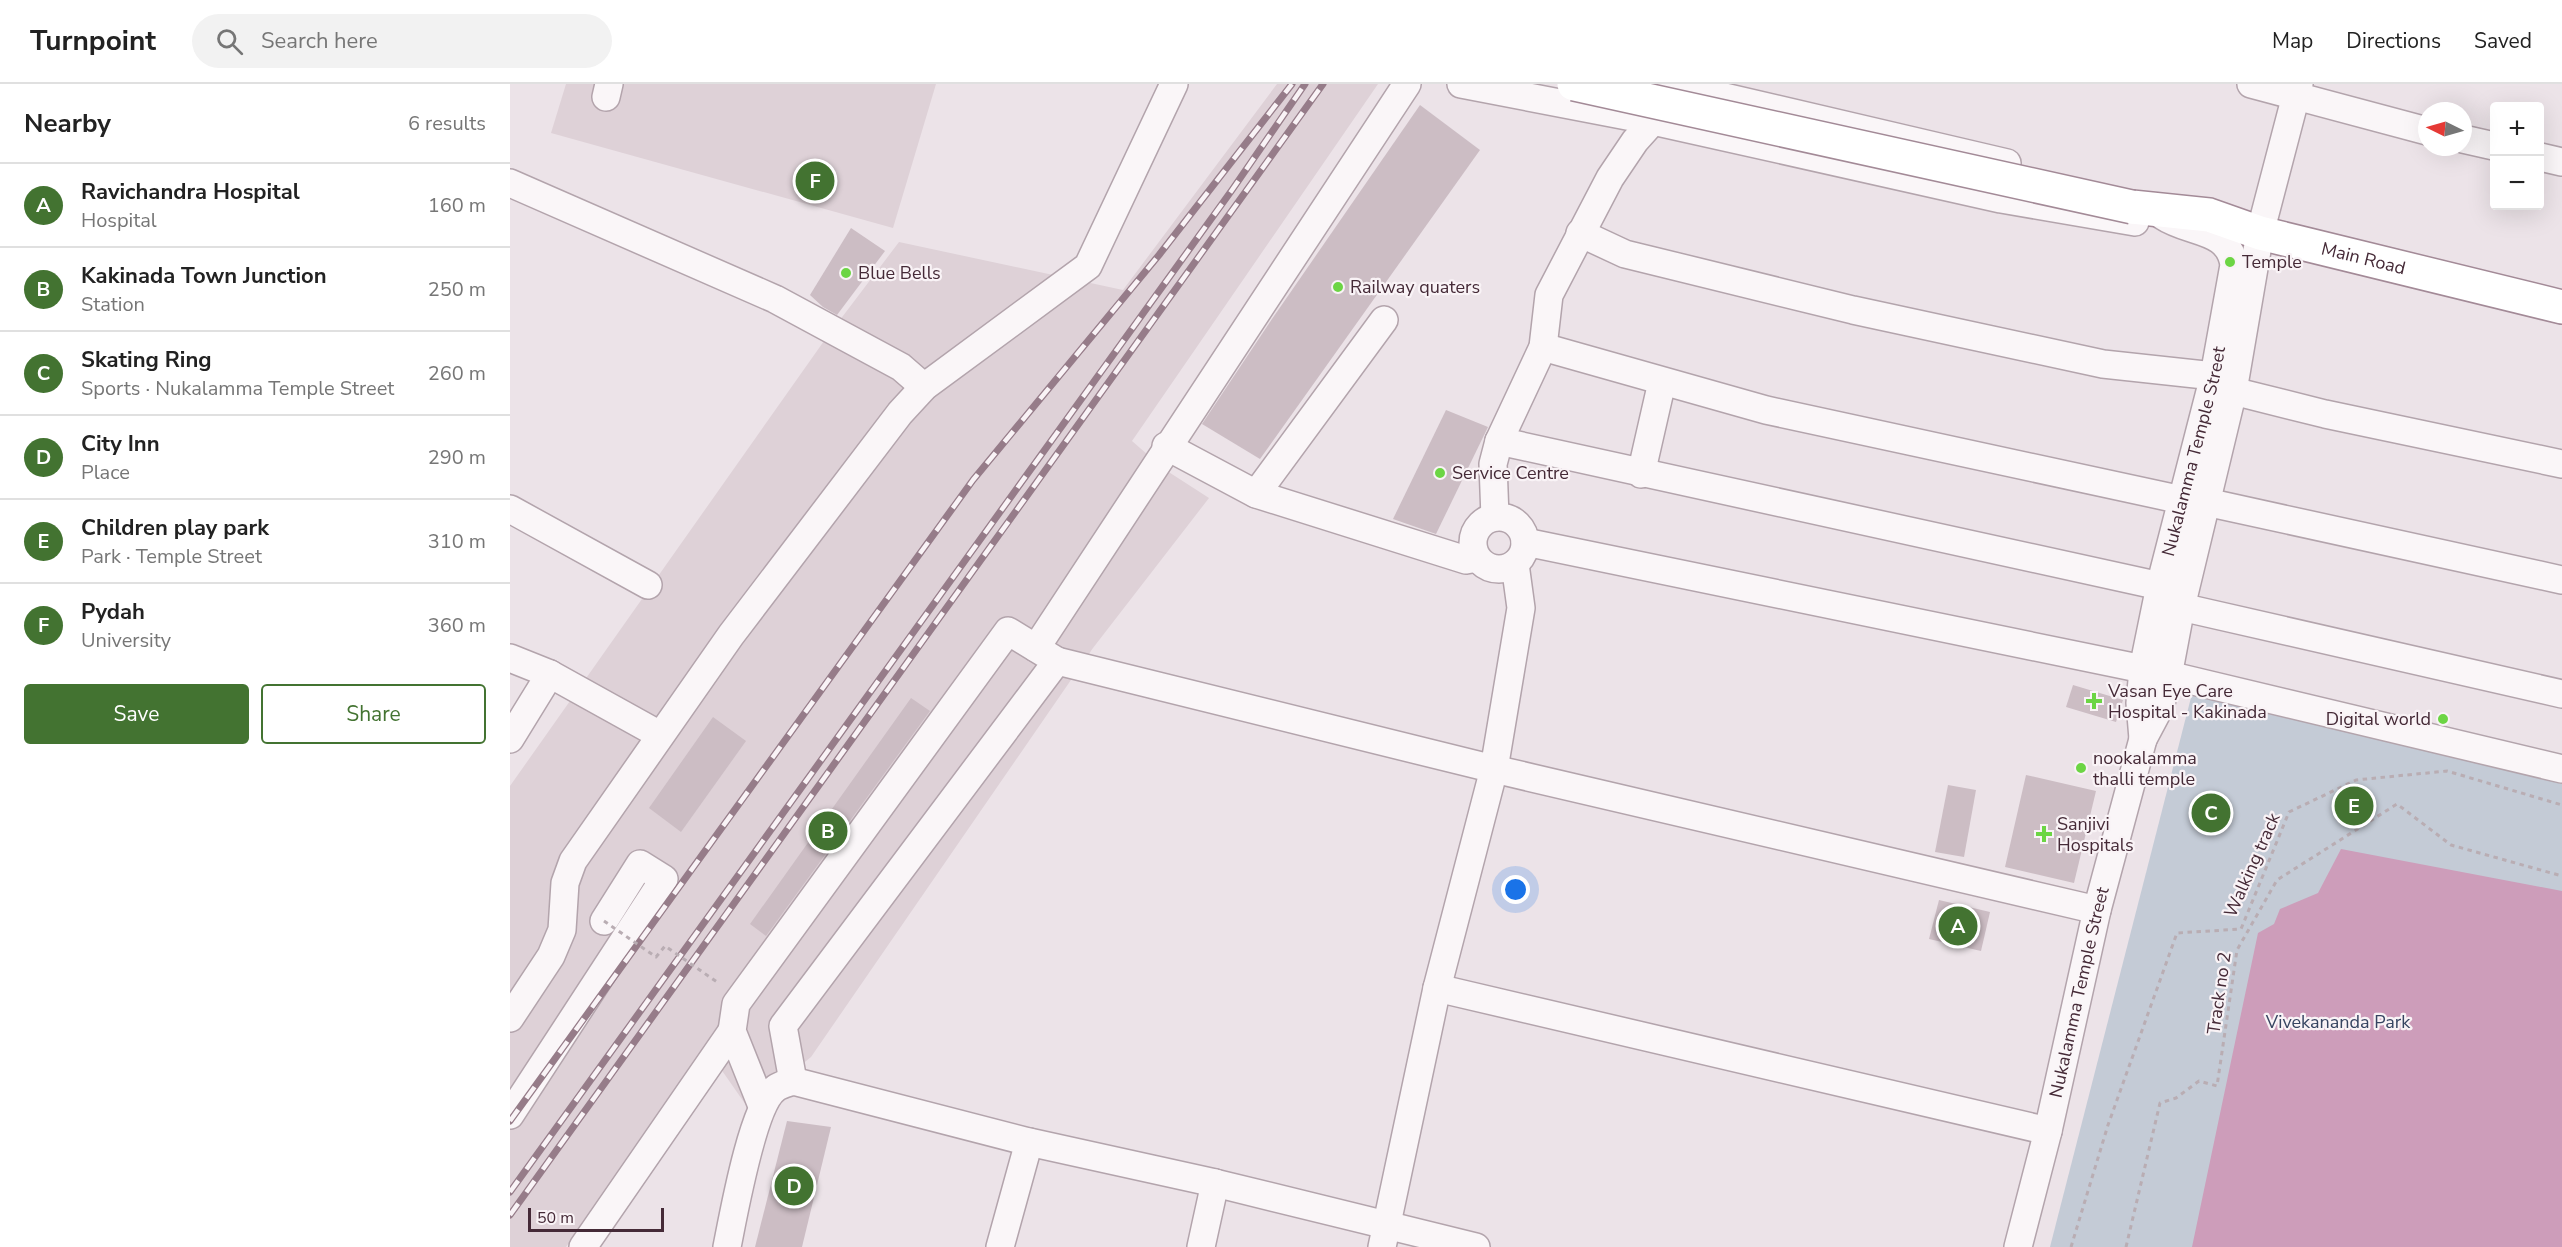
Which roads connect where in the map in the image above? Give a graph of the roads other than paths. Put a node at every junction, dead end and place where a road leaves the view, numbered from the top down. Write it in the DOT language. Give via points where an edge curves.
graph roads {
  1 [pos="1174,84"];
  2 [pos="1407,84"];
  3 [pos="1461,84"];
  4 [pos="1574,84"];
  5 [pos="1668,84"];
  6 [pos="2251,84"];
  7 [pos="2298,90"];
  8 [pos="1653,121"];
  9 [pos="2418,128"];
  10 [pos="2472,141"];
  11 [pos="2490,145"];
  12 [pos="2544,158"];
  13 [pos="2562,162"];
  14 [pos="510,183"];
  15 [pos="2158,212"];
  16 [pos="1580,233"];
  17 [pos="2260,233"];
  18 [pos="2562,307"];
  19 [pos="1384,320"];
  20 [pos="1543,348"];
  21 [pos="1662,382"];
  22 [pos="2223,383"];
  23 [pos="924,387"];
  24 [pos="1499,441"];
  25 [pos="1166,446"];
  26 [pos="2562,464"];
  27 [pos="1641,474"];
  28 [pos="1256,494"];
  29 [pos="2194,501"];
  30 [pos="510,509"];
  31 [pos="1495,517"];
  32 [pos="1520,553"];
  33 [pos="1477,558"];
  34 [pos="2562,580"];
  35 [pos="648,585"];
  36 [pos="2160,586"];
  37 [pos="2181,607"];
  38 [pos="1047,655"];
  39 [pos="510,658"];
  40 [pos="2155,673"];
  41 [pos="550,674"];
  42 [pos="2562,694"];
  43 [pos="660,735"];
  44 [pos="510,739"];
  45 [pos="1494,769"];
  46 [pos="2562,769"];
  47 [pos="2097,910"];
  48 [pos="604,921"];
  49 [pos="1437,988"];
  50 [pos="510,1018"];
  51 [pos="732,1031"];
  52 [pos="793,1081"];
  53 [pos="762,1106"];
  54 [pos="510,1115"];
  55 [pos="2048,1131"];
  56 [pos="1029,1142"];
  57 [pos="1215,1183"];
  58 [pos="1384,1237"];
  59 [pos="583,1247"];
  60 [pos="727,1247"];
  61 [pos="1000,1247"];
  62 [pos="1201,1247"];
  63 [pos="1476,1247"];
  64 [pos="2018,1247"];
  1 -- 23 [label="street" via="1088,266"];
  2 -- 25 [label="street"];
  3 -- 8 [label="street"];
  4 -- 15 [label="highway, Main Road, bridge"];
  5 -- 8 [label="street"];
  5 -- 15 [label="street" via="2137,193"];
  6 -- 7 [label="street"];
  7 -- 9 [label="street"];
  7 -- 17 [label="street, Nukalamma Temple Street"];
  8 -- 15 [label="street" via="2001,199 2129,222"];
  8 -- 16 [label="street" via="1610,178"];
  10 -- 11 [label="street"];
  12 -- 13 [label="street"];
  14 -- 23 [label="street" via="775,299 901,367"];
  15 -- 17 [label="highway, Main Road" via="2209,215"];
  15 -- 22 [label="street, Nukalamma Temple Street" via="2222,240 2232,251"];
  16 -- 20 [label="street" via="1549,295"];
  16 -- 22 [label="street" via="1625,254 1853,310 2103,364"];
  17 -- 18 [label="highway, Main Road"];
  17 -- 22 [label="street, Nukalamma Temple Street"];
  19 -- 28 [label="street"];
  20 -- 21 [label="street"];
  20 -- 24 [label="street"];
  21 -- 27 [label="street"];
  21 -- 29 [label="street" via="1766,410"];
  22 -- 26 [label="street" via="2325,414"];
  22 -- 29 [label="street, Nukalamma Temple Street"];
  23 -- 43 [label="street" via="731,635"];
  24 -- 27 [label="street"];
  24 -- 31 [label="street" via="1493,464"];
  25 -- 28 [label="street"];
  25 -- 38 [label="street"];
  27 -- 36 [label="street"];
  28 -- 33 [label="street" via="1466,560"];
  29 -- 34 [label="street"];
  29 -- 36 [label="street, Nukalamma Temple Street"];
  29 -- 37 [label="street, Nukalamma Temple Street"];
  30 -- 35 [label="street"];
  31 -- 32 [label="street" via="1518,526"];
  31 -- 33 [label="street" via="1475,532"];
  32 -- 33 [label="street" via="1498,570"];
  32 -- 40 [label="street"];
  32 -- 45 [label="street" via="1521,608"];
  36 -- 40 [label="street, Nukalamma Temple Street"];
  37 -- 40 [label="street, Nukalamma Temple Street"];
  37 -- 42 [label="street"];
  38 -- 45 [label="street"];
  38 -- 51 [label="street" via="1008,631 736,1004"];
  38 -- 52 [label="street" via="783,1026"];
  39 -- 41 [label="street"];
  40 -- 46 [label="street"];
  40 -- 47 [label="street, Nukalamma Temple Street" via="2160,707 2143,739"];
  41 -- 43 [label="street"];
  41 -- 44 [label="street"];
  43 -- 50 [label="street" via="573,861 565,883 562,930 551,956"];
  45 -- 47 [label="street"];
  45 -- 49 [label="street"];
  47 -- 55 [label="street, Nukalamma Temple Street"];
  48 -- 54 [label="street" via="640,864 664,879"];
  49 -- 55 [label="street"];
  49 -- 58 [label="street"];
  51 -- 53 [label="street"];
  51 -- 59 [label="street"];
  52 -- 53 [label="street" via="775,1088"];
  52 -- 56 [label="street"];
  53 -- 60 [label="street"];
  55 -- 64 [label="street, Nukalamma Temple Street"];
  56 -- 57 [label="street"];
  56 -- 61 [label="street"];
  57 -- 58 [label="street"];
  57 -- 62 [label="street"];
  58 -- 63 [label="street"];
}
